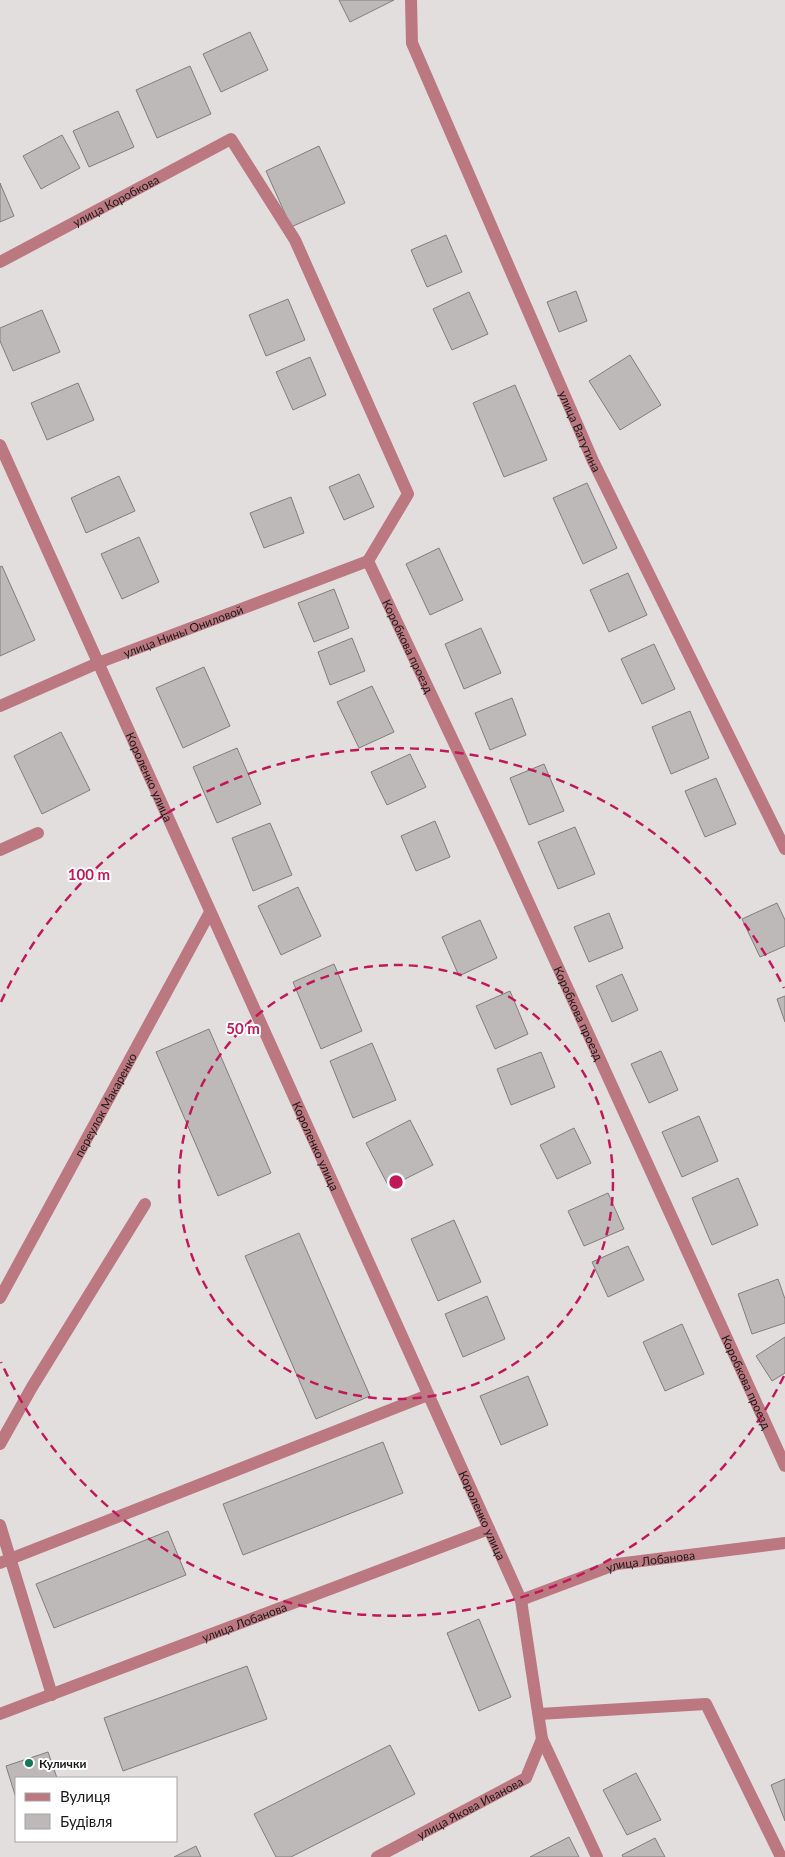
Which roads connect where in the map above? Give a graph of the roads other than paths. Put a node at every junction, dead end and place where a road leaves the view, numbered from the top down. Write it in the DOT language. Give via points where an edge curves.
graph roads {
  1 [pos="411,0"];
  2 [pos="0,262"];
  3 [pos="0,445"];
  4 [pos="368,561"];
  5 [pos="98,663"];
  6 [pos="0,706"];
  7 [pos="38,833"];
  8 [pos="785,849"];
  9 [pos="0,850"];
  10 [pos="210,912"];
  11 [pos="145,1204"];
  12 [pos="0,1298"];
  13 [pos="428,1395"];
  14 [pos="0,1444"];
  15 [pos="785,1466"];
  16 [pos="0,1525"];
  17 [pos="489,1529"];
  18 [pos="785,1542"];
  19 [pos="5,1562"];
  20 [pos="521,1600"];
  21 [pos="52,1695"];
  22 [pos="0,1714"];
  23 [pos="539,1714"];
  24 [pos="542,1739"];
  25 [pos="377,1857"];
  26 [pos="597,1857"];
  27 [pos="781,1857"];
  1 -- 8 [label="street, улица Ватутина" via="412,43 593,461"];
  2 -- 4 [label="street, улица Коробкова" via="232,139 295,240 408,494"];
  3 -- 5 [label="street, Короленко улица"];
  4 -- 5 [label="street, улица Нины Ониловой"];
  4 -- 15 [label="street, Коробкова проезд" via="501,842"];
  5 -- 6 [label="street, улица Нины Ониловой"];
  5 -- 10 [label="street, Короленко улица"];
  7 -- 9 [label="street"];
  10 -- 12 [label="street, переулок Макаренко"];
  10 -- 13 [label="street, Короленко улица"];
  11 -- 14 [label="street"];
  13 -- 17 [label="street, Короленко улица"];
  13 -- 19 [label="street"];
  16 -- 19 [label="street"];
  17 -- 20 [label="street, Короленко улица"];
  17 -- 21 [label="street, улица Лобанова"];
  18 -- 20 [label="street, улица Лобанова" via="618,1564"];
  19 -- 21 [label="street"];
  20 -- 23 [label="street, Короленко улица"];
  21 -- 22 [label="street, улица Лобанова"];
  23 -- 24 [label="street, Короленко улица"];
  23 -- 27 [label="street" via="706,1704"];
  24 -- 25 [label="street, улица Якова Иванова" via="526,1778"];
  24 -- 26 [label="street, Короленко улица"];
}
